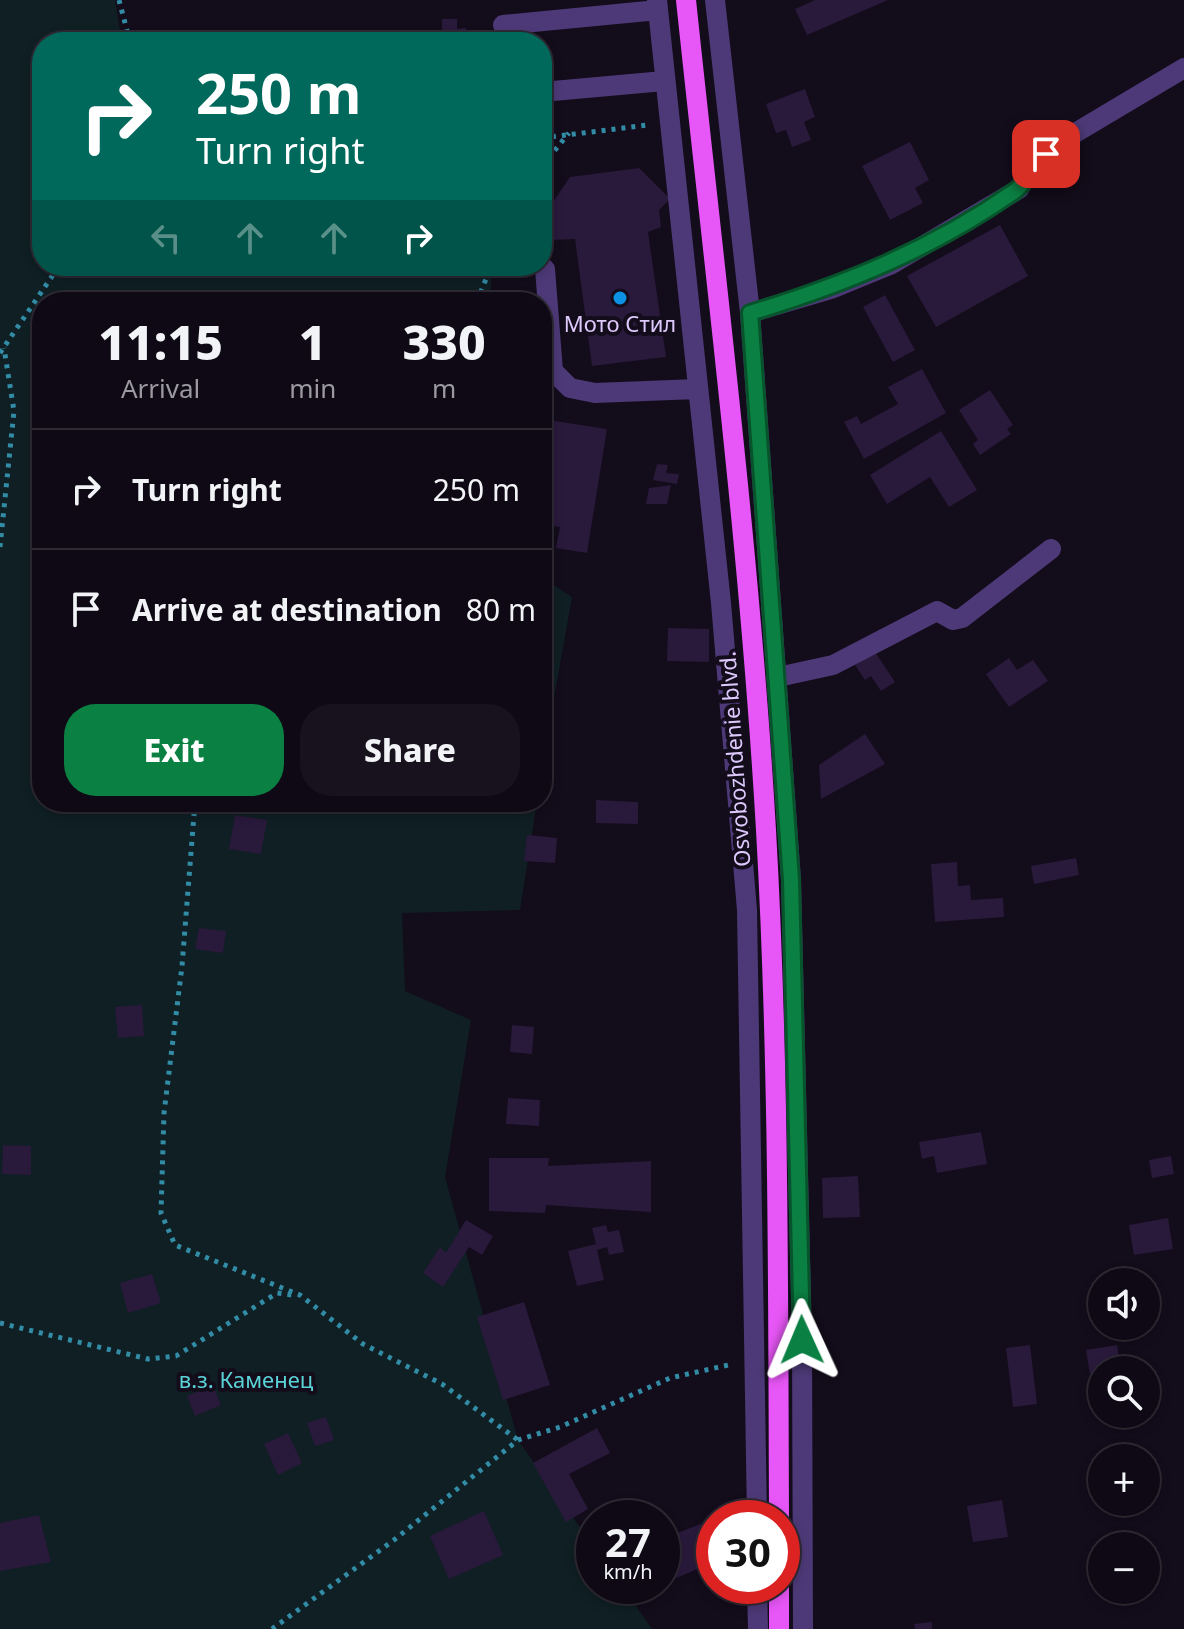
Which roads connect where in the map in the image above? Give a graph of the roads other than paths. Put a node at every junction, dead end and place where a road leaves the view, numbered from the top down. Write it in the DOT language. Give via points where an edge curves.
graph roads {
  1 [pos="686,0"];
  2 [pos="715,0"];
  3 [pos="657,5"];
  4 [pos="503,25"];
  5 [pos="1184,68"];
  6 [pos="664,81"];
  7 [pos="552,91"];
  8 [pos="750,313"];
  9 [pos="552,358"];
  10 [pos="697,389"];
  11 [pos="1051,549"];
  12 [pos="778,677"];
  13 [pos="757,1500"];
  14 [pos="779,1500"];
  15 [pos="757,1604"];
  16 [pos="779,1604"];
  17 [pos="758,1629"];
  18 [pos="779,1629"];
  19 [pos="803,1629"];
  1 -- 14 [label="main road, Osvobozhdenie blvd." via="766,829 777,1144"];
  2 -- 8 [label="street"];
  3 -- 4 [label="street"];
  3 -- 6 [label="street"];
  5 -- 8 [label="street" via="1060,142 1032,166 1019,189 892,264"];
  6 -- 7 [label="street"];
  6 -- 10 [label="street"];
  8 -- 12 [label="street"];
  9 -- 10 [label="street" via="553,371 570,388 595,393"];
  10 -- 13 [label="street" via="747,910"];
  11 -- 12 [label="street" via="962,618 953,620 937,611 833,665"];
  12 -- 19 [label="street" via="797,1084"];
  15 -- 17 [label="street"];
  16 -- 18 [label="main road"];
}
